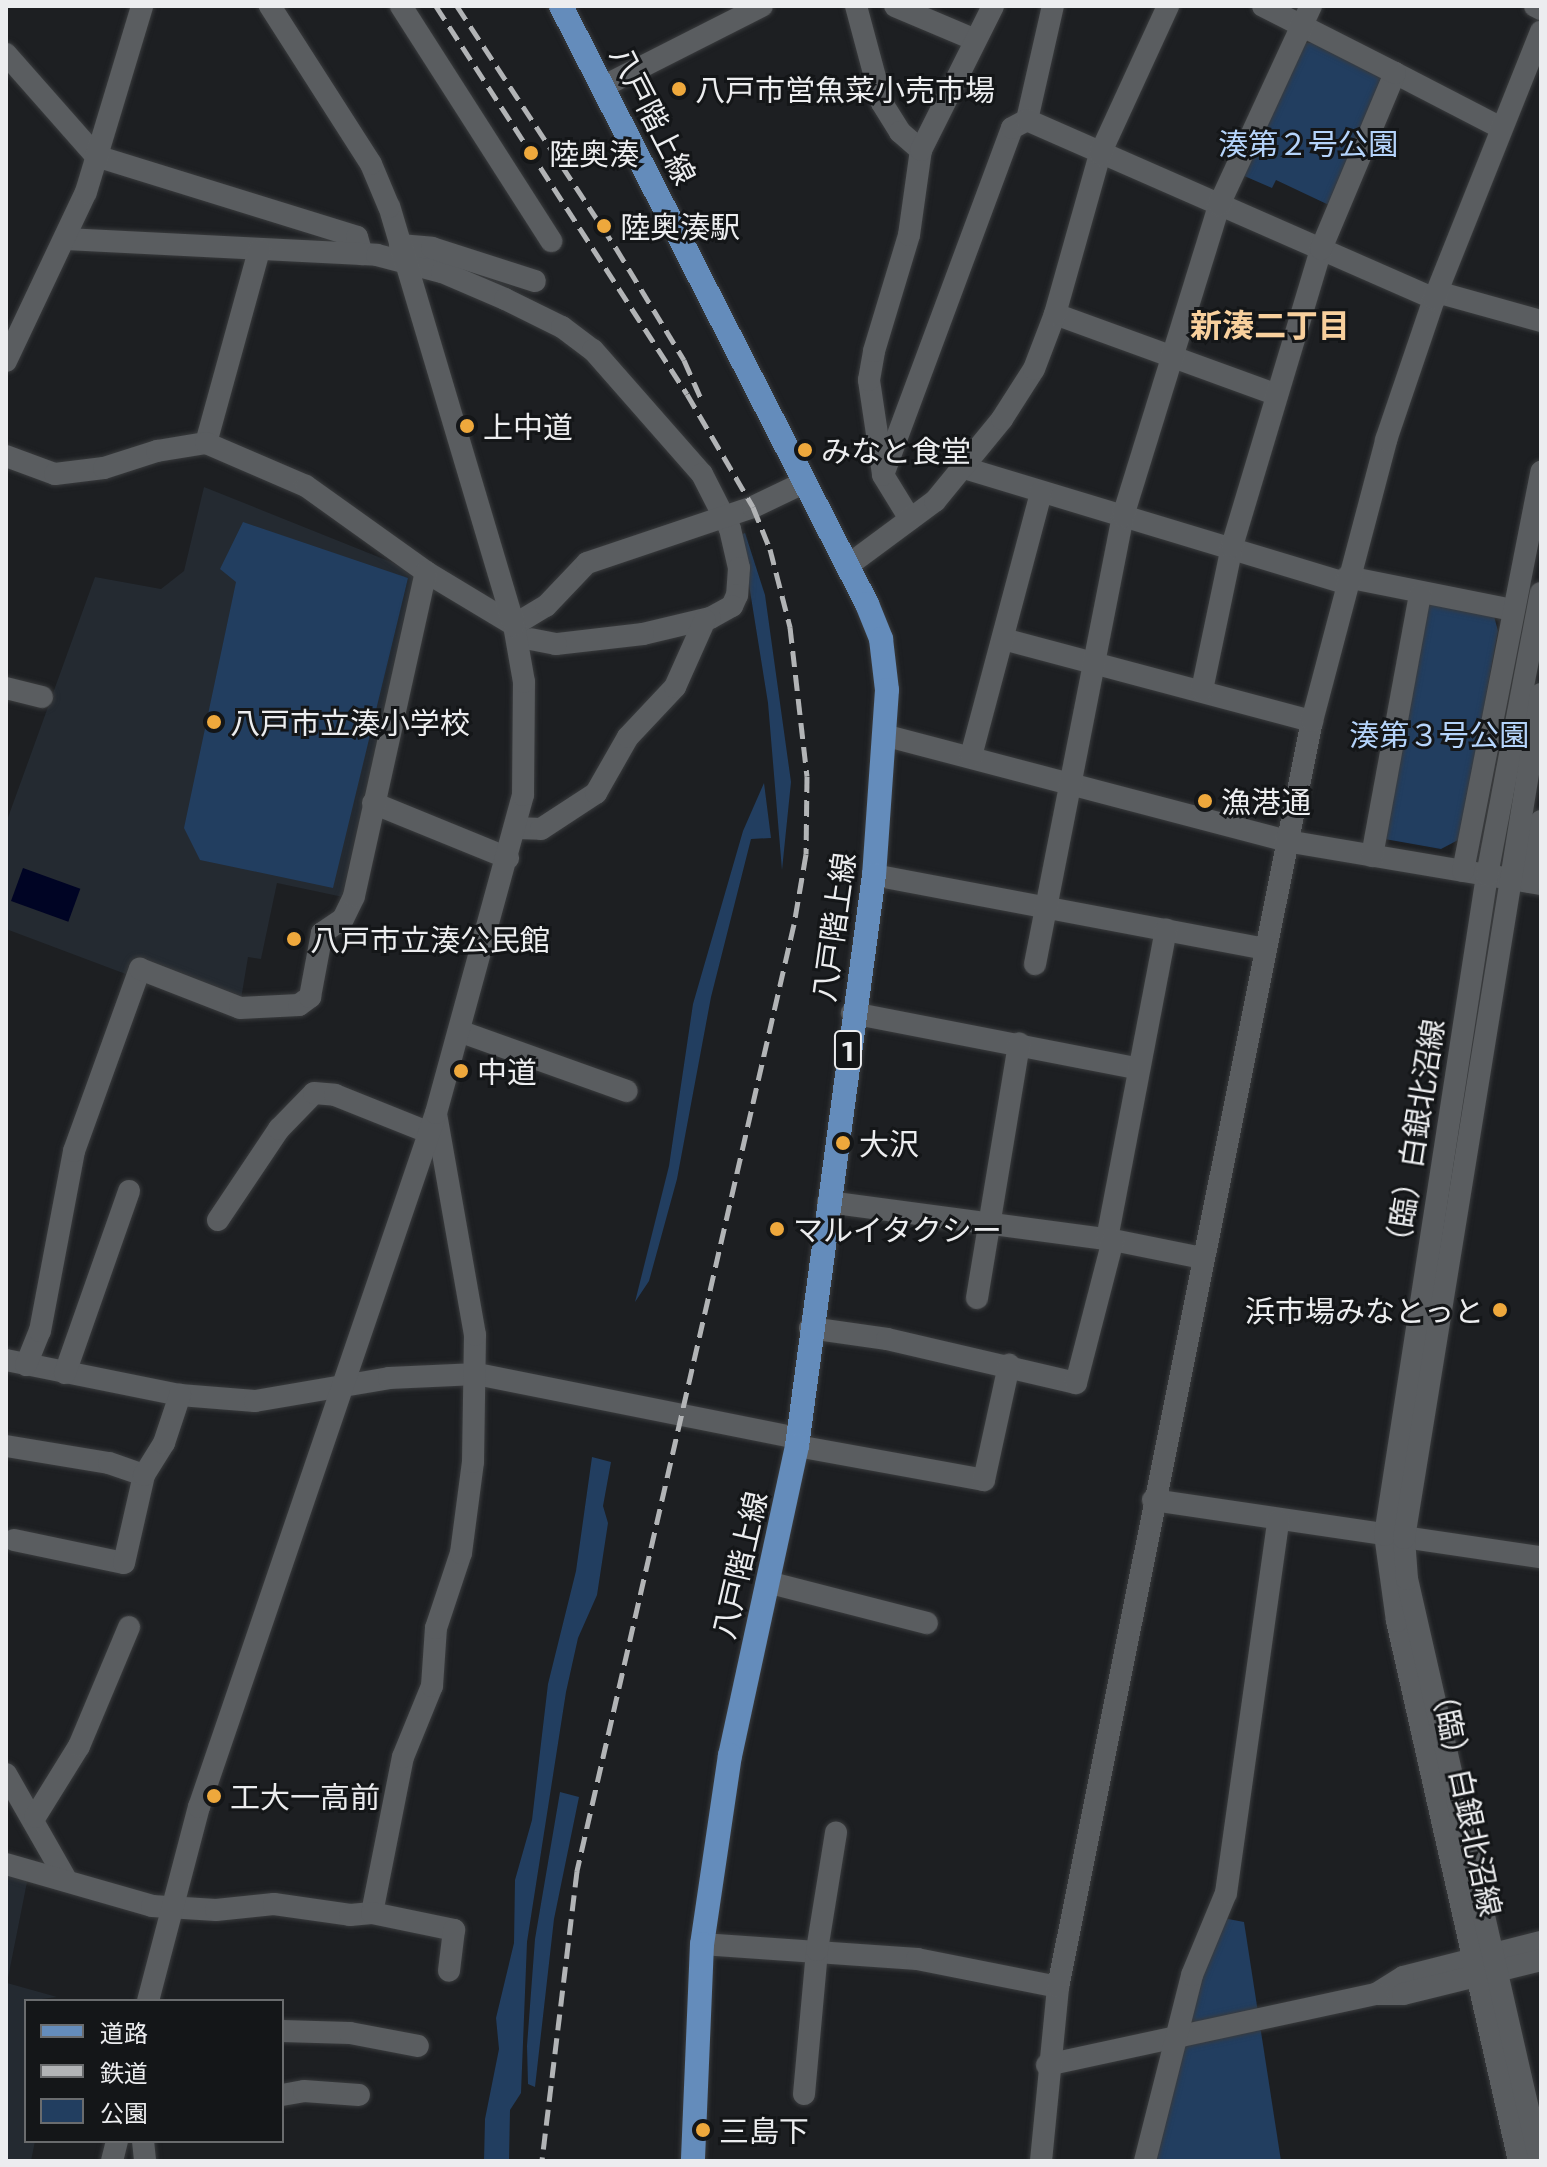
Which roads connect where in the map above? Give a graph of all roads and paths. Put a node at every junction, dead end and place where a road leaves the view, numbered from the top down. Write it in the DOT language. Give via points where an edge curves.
graph roads {
  1 [pos="142,6"];
  2 [pos="270,6"];
  3 [pos="401,6"];
  4 [pos="561,6"];
  5 [pos="762,6"];
  6 [pos="856,6"];
  7 [pos="895,6"];
  8 [pos="993,6"];
  9 [pos="1053,6"];
  10 [pos="1168,6"];
  11 [pos="1263,6"];
  12 [pos="1311,6"];
  13 [pos="1535,6"];
  14 [pos="1541,9"];
  15 [pos="1301,28"];
  16 [pos="1541,32"];
  17 [pos="975,40"];
  18 [pos="6,54"];
  19 [pos="1395,73"];
  20 [pos="604,86"];
  21 [pos="1027,120"];
  22 [pos="1501,128"];
  23 [pos="921,150"];
  24 [pos="1100,154"];
  25 [pos="96,156"];
  26 [pos="1219,205"];
  27 [pos="66,239"];
  28 [pos="551,241"];
  29 [pos="1321,249"];
  30 [pos="259,250"];
  31 [pos="402,253"];
  32 [pos="362,254"];
  33 [pos="535,281"];
  34 [pos="1436,295"];
  35 [pos="1055,314"];
  36 [pos="1541,321"];
  37 [pos="1172,358"];
  38 [pos="6,361"];
  39 [pos="1277,395"];
  40 [pos="206,443"];
  41 [pos="6,456"];
  42 [pos="964,468"];
  43 [pos="1541,472"];
  44 [pos="883,475"];
  45 [pos="803,483"];
  46 [pos="1041,492"];
  47 [pos="725,515"];
  48 [pos="1123,516"];
  49 [pos="910,519"];
  50 [pos="1232,546"];
  51 [pos="847,566"];
  52 [pos="426,572"];
  53 [pos="1346,580"];
  54 [pos="1541,593"];
  55 [pos="1420,594"];
  56 [pos="1512,610"];
  57 [pos="705,620"];
  58 [pos="522,632"];
  59 [pos="1003,639"];
  60 [pos="1093,664"];
  61 [pos="6,688"];
  62 [pos="1202,690"];
  63 [pos="1541,694"];
  64 [pos="42,697"];
  65 [pos="1312,721"];
  66 [pos="887,736"];
  67 [pos="971,756"];
  68 [pos="1071,785"];
  69 [pos="373,803"];
  70 [pos="1508,817"];
  71 [pos="1541,821"];
  72 [pos="516,828"];
  73 [pos="1286,841"];
  74 [pos="1372,856"];
  75 [pos="508,858"];
  76 [pos="1463,871"];
  77 [pos="874,875"];
  78 [pos="1497,877"];
  79 [pos="1535,883"];
  80 [pos="1046,908"];
  81 [pos="1166,930"];
  82 [pos="1264,949"];
  83 [pos="1035,964"];
  84 [pos="852,1013"];
  85 [pos="459,1031"];
  86 [pos="1019,1043"];
  87 [pos="1139,1069"];
  88 [pos="627,1091"];
  89 [pos="433,1123"];
  90 [pos="129,1191"];
  91 [pos="828,1202"];
  92 [pos="218,1220"];
  93 [pos="987,1224"];
  94 [pos="1110,1240"];
  95 [pos="1202,1258"];
  96 [pos="977,1298"];
  97 [pos="810,1328"];
  98 [pos="16,1362"];
  99 [pos="1009,1365"];
  100 [pos="65,1373"];
  101 [pos="477,1374"];
  102 [pos="344,1388"];
  103 [pos="180,1395"];
  104 [pos="797,1442"];
  105 [pos="6,1446"];
  106 [pos="144,1475"];
  107 [pos="1153,1500"];
  108 [pos="1278,1521"];
  109 [pos="1394,1536"];
  110 [pos="14,1540"];
  111 [pos="1541,1557"];
  112 [pos="767,1582"];
  113 [pos="927,1623"];
  114 [pos="129,1627"];
  115 [pos="6,1774"];
  116 [pos="35,1817"];
  117 [pos="836,1833"];
  118 [pos="6,1864"];
  119 [pos="67,1881"];
  120 [pos="170,1906"];
  121 [pos="372,1913"];
  122 [pos="1541,1942"];
  123 [pos="702,1944"];
  124 [pos="817,1950"];
  125 [pos="1541,1960"];
  126 [pos="1484,1965"];
  127 [pos="449,1971"];
  128 [pos="1058,1987"];
  129 [pos="148,1999"];
  130 [pos="284,2031"];
  131 [pos="1178,2033"];
  132 [pos="418,2046"];
  133 [pos="1047,2065"];
  134 [pos="804,2094"];
  135 [pos="284,2095"];
  136 [pos="359,2095"];
  137 [pos="693,2161"];
  138 [pos="1041,2161"];
  139 [pos="1145,2161"];
  140 [pos="1519,2161"];
  141 [pos="1540,2161"];
  1 -- 25 [label="street"];
  2 -- 31 [label="street" via="371,164"];
  3 -- 28 [label="street"];
  4 -- 20 [label="main road, 八戸階上線 / 1"];
  5 -- 20 [label="street"];
  6 -- 23 [label="street" via="874,87 900,132"];
  7 -- 17 [label="street"];
  8 -- 17 [label="street"];
  9 -- 21 [label="street"];
  10 -- 24 [label="street"];
  11 -- 15 [label="street"];
  12 -- 15 [label="street"];
  13 -- 14 [label="street"];
  15 -- 19 [label="street"];
  15 -- 26 [label="street"];
  16 -- 22 [label="street"];
  17 -- 23 [label="street"];
  18 -- 25 [label="street"];
  19 -- 22 [label="street"];
  19 -- 29 [label="street"];
  20 -- 45 [label="main road, 八戸階上線 / 1"];
  21 -- 24 [label="street"];
  21 -- 44 [label="street" via="1012,128"];
  22 -- 34 [label="street"];
  23 -- 44 [label="street" via="909,235 869,380"];
  24 -- 26 [label="street"];
  24 -- 35 [label="street"];
  25 -- 27 [label="street"];
  25 -- 32 [label="street" via="357,237"];
  26 -- 29 [label="street"];
  26 -- 37 [label="street"];
  27 -- 30 [label="street"];
  27 -- 38 [label="street"];
  29 -- 34 [label="street"];
  29 -- 39 [label="street"];
  30 -- 32 [label="street"];
  30 -- 40 [label="street"];
  31 -- 32 [label="street"];
  31 -- 33 [label="street" via="432,248"];
  31 -- 47 [label="street" via="562,327 593,350 702,474"];
  31 -- 58 [label="street"];
  34 -- 36 [label="street"];
  34 -- 53 [label="street" via="1386,440"];
  35 -- 37 [label="street"];
  35 -- 42 [label="street" via="1034,369"];
  37 -- 39 [label="street"];
  37 -- 48 [label="street"];
  39 -- 50 [label="street"];
  40 -- 41 [label="street" via="55,474"];
  40 -- 52 [label="street" via="306,486"];
  42 -- 46 [label="street"];
  42 -- 49 [label="street" via="935,501"];
  43 -- 56 [label="street"];
  44 -- 49 [label="street"];
  45 -- 47 [label="street"];
  45 -- 51 [label="main road, 八戸階上線 / 1"];
  46 -- 48 [label="street"];
  46 -- 59 [label="street"];
  47 -- 57 [label="street" via="739,568 737,595 732,606"];
  47 -- 58 [label="street" via="587,563"];
  48 -- 50 [label="street"];
  48 -- 60 [label="street"];
  49 -- 51 [label="street"];
  50 -- 53 [label="street"];
  50 -- 62 [label="street"];
  51 -- 66 [label="main road, 八戸階上線 / 1" via="881,639"];
  52 -- 58 [label="street"];
  52 -- 69 [label="street"];
  53 -- 55 [label="street"];
  53 -- 65 [label="street"];
  54 -- 70 [label="street, （臨）白銀北沼線"];
  55 -- 56 [label="street"];
  55 -- 74 [label="street"];
  56 -- 76 [label="street"];
  57 -- 58 [label="street" via="565,643"];
  57 -- 72 [label="street" via="675,687 628,737 596,793 541,829"];
  58 -- 72 [label="street" via="526,734"];
  59 -- 60 [label="street"];
  59 -- 67 [label="street"];
  60 -- 62 [label="street"];
  60 -- 68 [label="street"];
  61 -- 64 [label="street"];
  62 -- 65 [label="street"];
  63 -- 70 [label="street, （臨）白銀北沼線"];
  65 -- 73 [label="street"];
  66 -- 67 [label="street"];
  66 -- 77 [label="main road, 八戸階上線 / 1"];
  67 -- 68 [label="street"];
  68 -- 73 [label="street"];
  68 -- 80 [label="street"];
  69 -- 75 [label="street"];
  69 -- 98 [label="street" via="354,896 343,919 322,933 310,997 299,1005 240,1008 140,969 74,1151 40,1331"];
  70 -- 78 [label="street, （臨）白銀北沼線"];
  71 -- 79 [label="street"];
  72 -- 75 [label="street"];
  73 -- 74 [label="street"];
  73 -- 82 [label="street"];
  74 -- 76 [label="street"];
  75 -- 85 [label="street"];
  76 -- 78 [label="street"];
  77 -- 80 [label="street"];
  77 -- 84 [label="main road, 八戸階上線 / 1"];
  78 -- 79 [label="street"];
  78 -- 109 [label="street, （臨）白銀北沼線"];
  80 -- 81 [label="street"];
  80 -- 83 [label="street"];
  81 -- 82 [label="street"];
  81 -- 87 [label="street"];
  82 -- 95 [label="street"];
  84 -- 86 [label="street"];
  84 -- 91 [label="main road, 八戸階上線 / 1"];
  85 -- 88 [label="street"];
  85 -- 89 [label="street"];
  86 -- 87 [label="street"];
  86 -- 93 [label="street"];
  87 -- 94 [label="street"];
  89 -- 92 [label="street" via="314,1093 279,1129"];
  89 -- 101 [label="street"];
  89 -- 102 [label="street"];
  90 -- 100 [label="street"];
  91 -- 93 [label="street"];
  91 -- 97 [label="main road, 八戸階上線 / 1"];
  93 -- 94 [label="street"];
  93 -- 96 [label="street"];
  94 -- 95 [label="street"];
  94 -- 99 [label="street" via="1076,1383"];
  95 -- 107 [label="street"];
  97 -- 99 [label="street"];
  97 -- 104 [label="main road, 八戸階上線 / 1"];
  98 -- 100 [label="street"];
  99 -- 104 [label="street" via="984,1480"];
  100 -- 103 [label="street"];
  101 -- 102 [label="street" via="389,1378"];
  101 -- 104 [label="street"];
  101 -- 121 [label="street" via="465,1529 438,1618 432,1686 403,1757"];
  102 -- 103 [label="street" via="255,1401"];
  102 -- 120 [label="street"];
  103 -- 106 [label="street" via="164,1443"];
  104 -- 112 [label="main road, 八戸階上線 / 1"];
  105 -- 106 [label="street" via="109,1463"];
  106 -- 110 [label="street" via="124,1563"];
  107 -- 108 [label="street"];
  107 -- 128 [label="street"];
  108 -- 109 [label="street"];
  108 -- 131 [label="street" via="1226,1893 1192,1975"];
  109 -- 111 [label="street"];
  109 -- 126 [label="street, （臨）白銀北沼線"];
  112 -- 113 [label="street"];
  112 -- 123 [label="main road, 八戸階上線 / 1" via="730,1755"];
  114 -- 116 [label="street" via="79,1746"];
  115 -- 116 [label="street"];
  116 -- 119 [label="street"];
  117 -- 124 [label="street"];
  118 -- 119 [label="street"];
  119 -- 120 [label="street"];
  120 -- 121 [label="street" via="216,1910 274,1904 350,1915"];
  120 -- 129 [label="street"];
  121 -- 127 [label="street" via="454,1930"];
  122 -- 126 [label="street"];
  123 -- 124 [label="street"];
  123 -- 137 [label="main road, 八戸階上線 / 1"];
  124 -- 128 [label="street" via="917,1959"];
  124 -- 134 [label="street"];
  125 -- 126 [label="street"];
  126 -- 131 [label="street" via="1403,1994 1376,1994"];
  126 -- 140 [label="street, （臨）白銀北沼線"];
  126 -- 141 [label="street, （臨）白銀北沼線"];
  128 -- 133 [label="street"];
  130 -- 132 [label="street" via="350,2033"];
  131 -- 133 [label="street"];
  131 -- 139 [label="street"];
  133 -- 138 [label="street"];
  135 -- 136 [label="street"];
}
